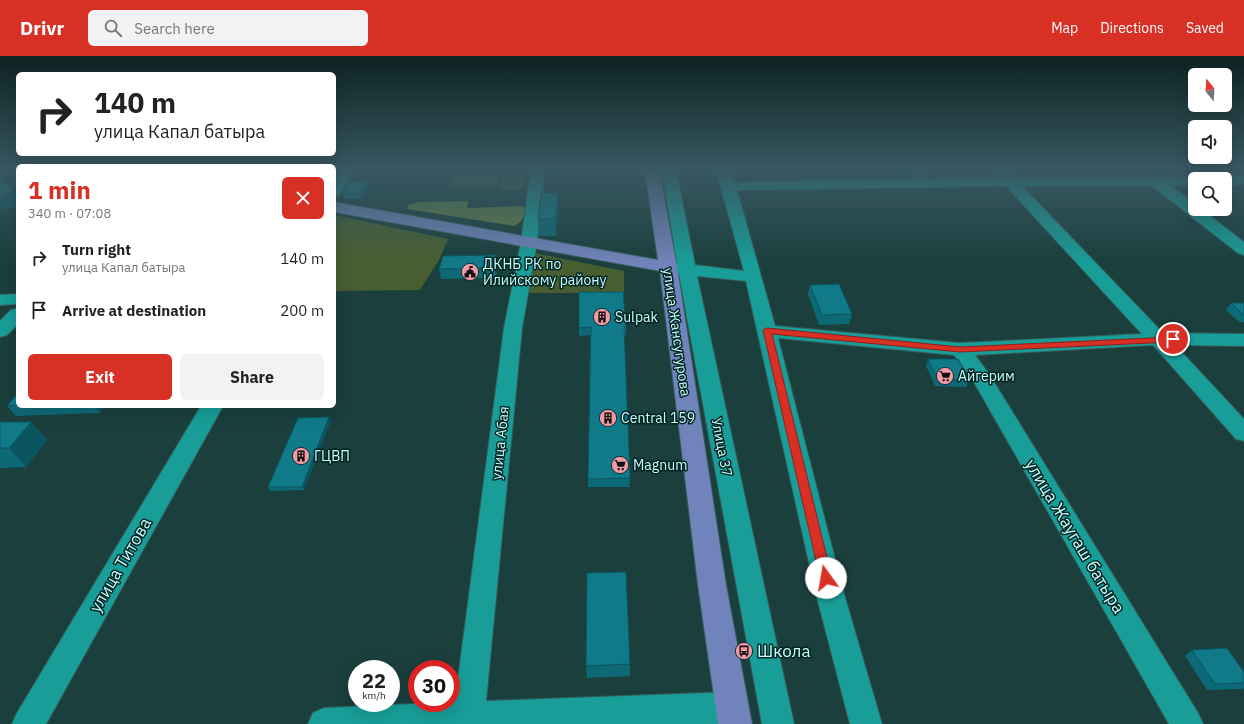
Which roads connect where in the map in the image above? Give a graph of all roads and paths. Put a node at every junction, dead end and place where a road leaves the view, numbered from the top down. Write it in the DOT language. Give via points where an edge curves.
graph roads {
  1 [pos="534,201"];
  2 [pos="657,201"];
  3 [pos="674,201"];
  4 [pos="734,201"];
  5 [pos="1028,201"];
  6 [pos="1182,201"];
  7 [pos="336,207"];
  8 [pos="529,242"];
  9 [pos="1244,250"];
  10 [pos="668,268"];
  11 [pos="754,277"];
  12 [pos="16,299"];
  13 [pos="0,300"];
  14 [pos="16,316"];
  15 [pos="767,330"];
  16 [pos="0,331"];
  17 [pos="1158,339"];
  18 [pos="1244,340"];
  19 [pos="960,349"];
  20 [pos="211,408"];
  21 [pos="1244,433"];
  22 [pos="734,716"];
  23 [pos="469,717"];
  24 [pos="594,718"];
  25 [pos="364,723"];
  26 [pos="28,724"];
  27 [pos="324,724"];
  28 [pos="778,724"];
  29 [pos="866,724"];
  30 [pos="1187,724"];
  1 -- 8 [label="street, улица Абая"];
  2 -- 10 [label="main road, улица Жансугурова"];
  3 -- 28 [label="street, Улица 37"];
  4 -- 11 [label="street"];
  5 -- 17 [label="street"];
  6 -- 9 [label="street"];
  7 -- 8 [label="main road"];
  8 -- 10 [label="main road"];
  8 -- 23 [label="street, улица Абая" via="513,328"];
  10 -- 11 [label="street"];
  10 -- 22 [label="main road, улица Жансугурова" via="712,586"];
  11 -- 15 [label="street"];
  12 -- 13 [label="street"];
  14 -- 16 [label="street"];
  15 -- 19 [label="street"];
  15 -- 29 [label="street" via="830,594"];
  17 -- 18 [label="street"];
  17 -- 19 [label="street"];
  17 -- 21 [label="street"];
  19 -- 30 [label="street, улица Жаугаш батыра" via="979,374"];
  20 -- 26 [label="street, улица Титова"];
  22 -- 24 [label="street"];
  23 -- 24 [label="street"];
  23 -- 25 [label="street"];
  25 -- 27 [label="street"];
}
